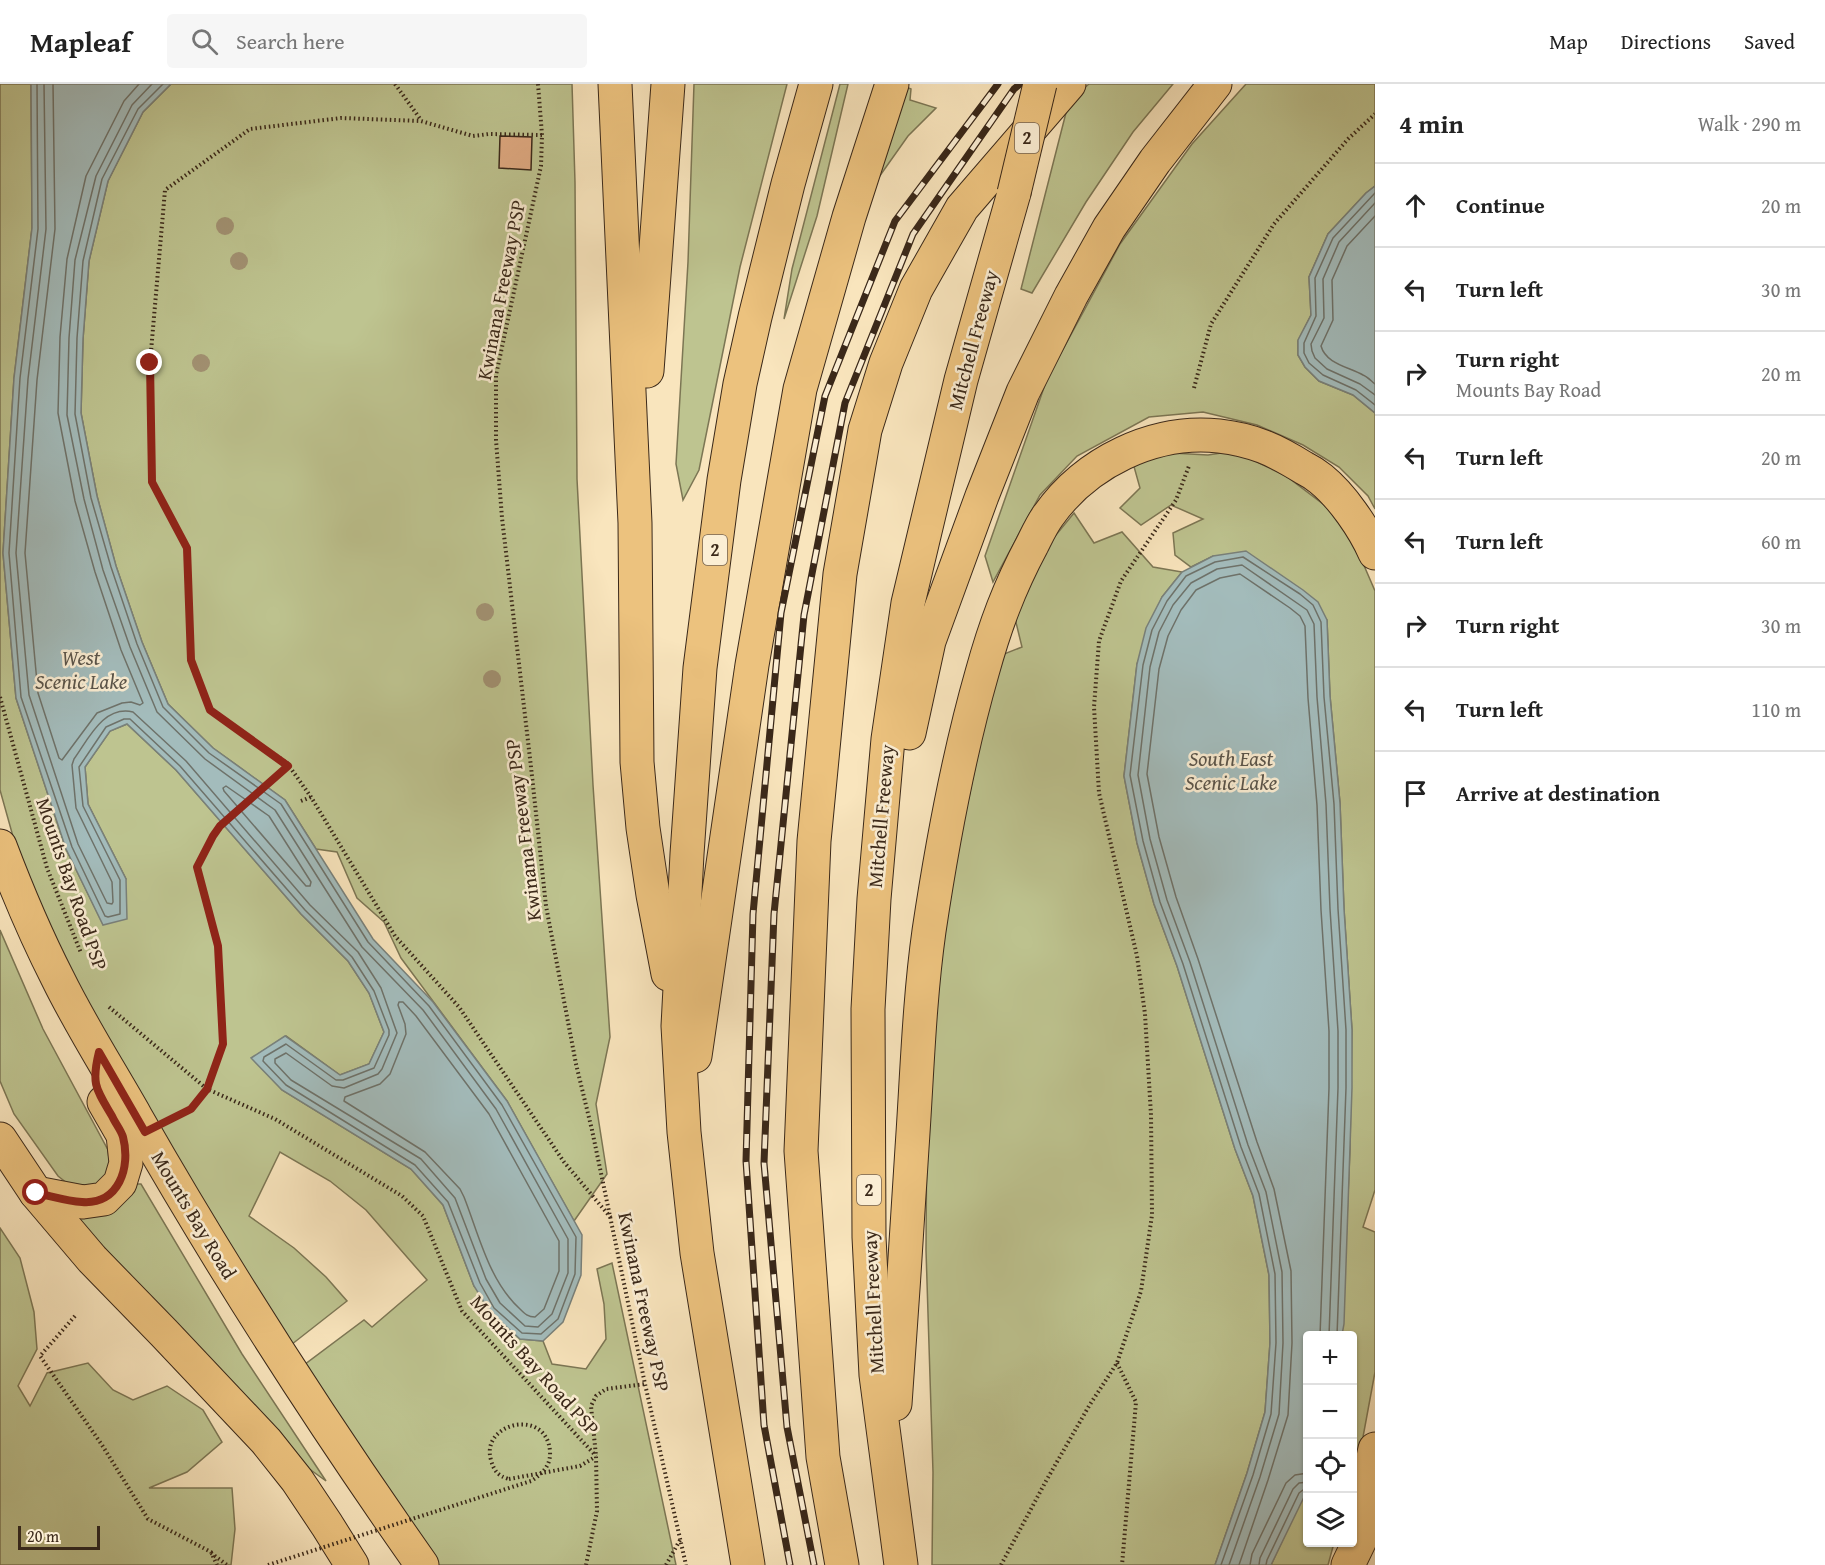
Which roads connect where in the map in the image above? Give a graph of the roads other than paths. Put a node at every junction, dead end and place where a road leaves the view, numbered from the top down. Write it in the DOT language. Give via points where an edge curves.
graph roads {
  1 [pos="615,84"];
  2 [pos="668,84"];
  3 [pos="816,84"];
  4 [pos="892,84"];
  5 [pos="1040,84"];
  6 [pos="1069,84"];
  7 [pos="1215,84"];
  8 [pos="635,523"];
  9 [pos="1375,553"];
  10 [pos="0,846"];
  11 [pos="874,899"];
  12 [pos="678,1026"];
  13 [pos="99,1052"];
  14 [pos="684,1132"];
  15 [pos="0,1139"];
  16 [pos="36,1193"];
  17 [pos="1375,1449"];
  18 [pos="890,1481"];
  19 [pos="1375,1508"];
  20 [pos="1357,1523"];
  21 [pos="1347,1547"];
  22 [pos="352,1565"];
  23 [pos="422,1565"];
  24 [pos="748,1565"];
  25 [pos="842,1565"];
  26 [pos="901,1565"];
  27 [pos="1341,1565"];
  28 [pos="1348,1565"];
  1 -- 8 [label="main road"];
  2 -- 8 [label="main road"];
  3 -- 12 [label="main road, 2" via="755,317 724,480 700,668"];
  4 -- 14 [label="main road" via="800,389 752,665"];
  5 -- 11 [label="main road, Mitchell Freeway / 2, bridge" via="961,380 908,603 888,740"];
  6 -- 25 [label="main road" via="962,208 916,289 886,363 865,430 840,574 814,841 801,1151 822,1457"];
  7 -- 11 [label="main road" via="1109,228 1023,392 929,641"];
  8 -- 12 [label="main road" via="637,762 653,895"];
  9 -- 18 [label="main road" via="1351,511 1321,478 1257,443 1198,434 1166,438 1102,464 1047,516 1025,558 1002,607 965,734 929,933"];
  10 -- 13 [label="main road, Mounts Bay Road" via="58,980"];
  11 -- 18 [label="main road, Mitchell Freeway / 2" via="868,1008 869,1237 876,1376"];
  12 -- 14 [label="main road, 2"];
  13 -- 16 [label="main road" via="94,1073 97,1090 123,1135 126,1163 120,1183 104,1199 83,1202"];
  13 -- 23 [label="main road, Mounts Bay Road" via="179,1193 286,1364"];
  14 -- 24 [label="main road, 2" via="697,1253"];
  15 -- 16 [label="main road"];
  16 -- 22 [label="main road" via="92,1258 266,1441 297,1480"];
  17 -- 20 [label="main road"];
  18 -- 26 [label="main road, Mitchell Freeway / 2"];
  19 -- 28 [label="main road"];
  21 -- 27 [label="main road"];
}
